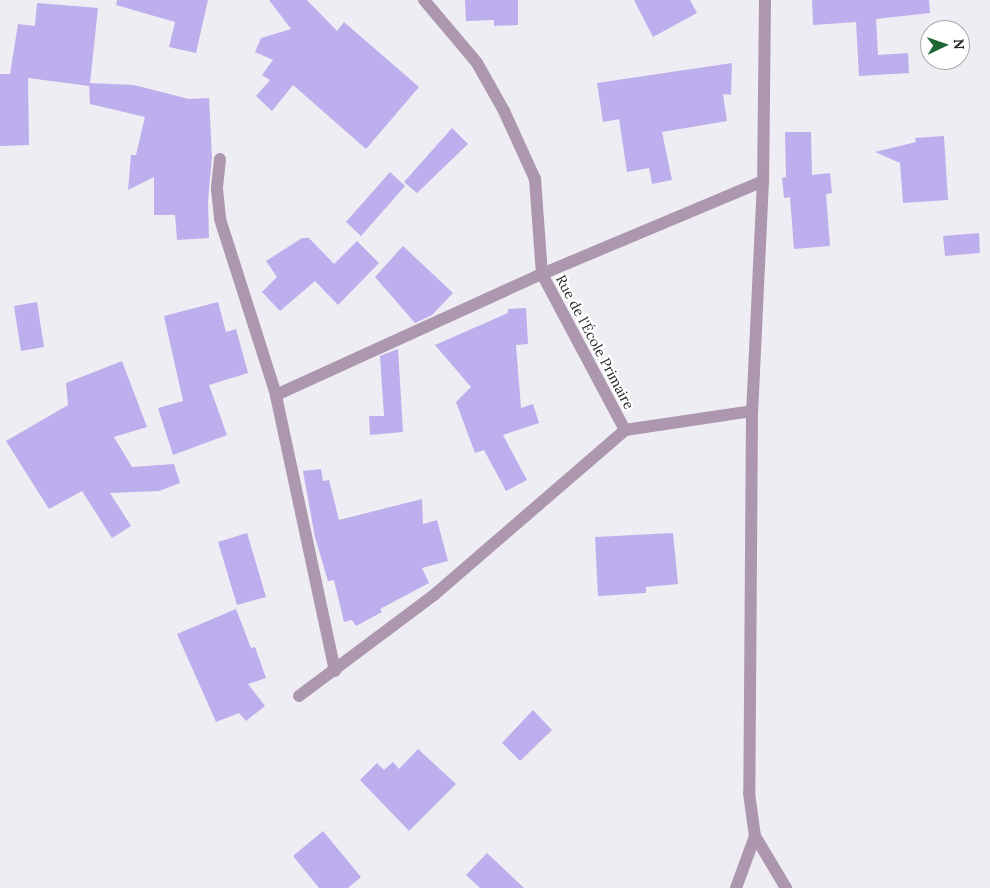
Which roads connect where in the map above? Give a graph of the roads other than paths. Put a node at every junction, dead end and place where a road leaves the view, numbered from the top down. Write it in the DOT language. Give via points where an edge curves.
graph roads {
  1 [pos="424,0"];
  2 [pos="766,1"];
  3 [pos="220,159"];
  4 [pos="763,181"];
  5 [pos="542,274"];
  6 [pos="276,395"];
  7 [pos="752,411"];
  8 [pos="625,430"];
  9 [pos="335,671"];
  10 [pos="299,696"];
  11 [pos="755,836"];
  12 [pos="736,888"];
  13 [pos="786,888"];
  1 -- 5 [label="street, Rue de l'École Primaire" via="477,63 504,111 535,179"];
  2 -- 4 [label="street"];
  3 -- 6 [label="street" via="217,189 220,219"];
  4 -- 5 [label="street"];
  4 -- 7 [label="street"];
  5 -- 6 [label="street"];
  5 -- 8 [label="street, Rue de l'École Primaire"];
  6 -- 9 [label="street"];
  7 -- 8 [label="street"];
  7 -- 11 [label="street" via="749,793"];
  8 -- 9 [label="street" via="434,595"];
  9 -- 10 [label="street"];
  11 -- 12 [label="street"];
  11 -- 13 [label="street"];
}
